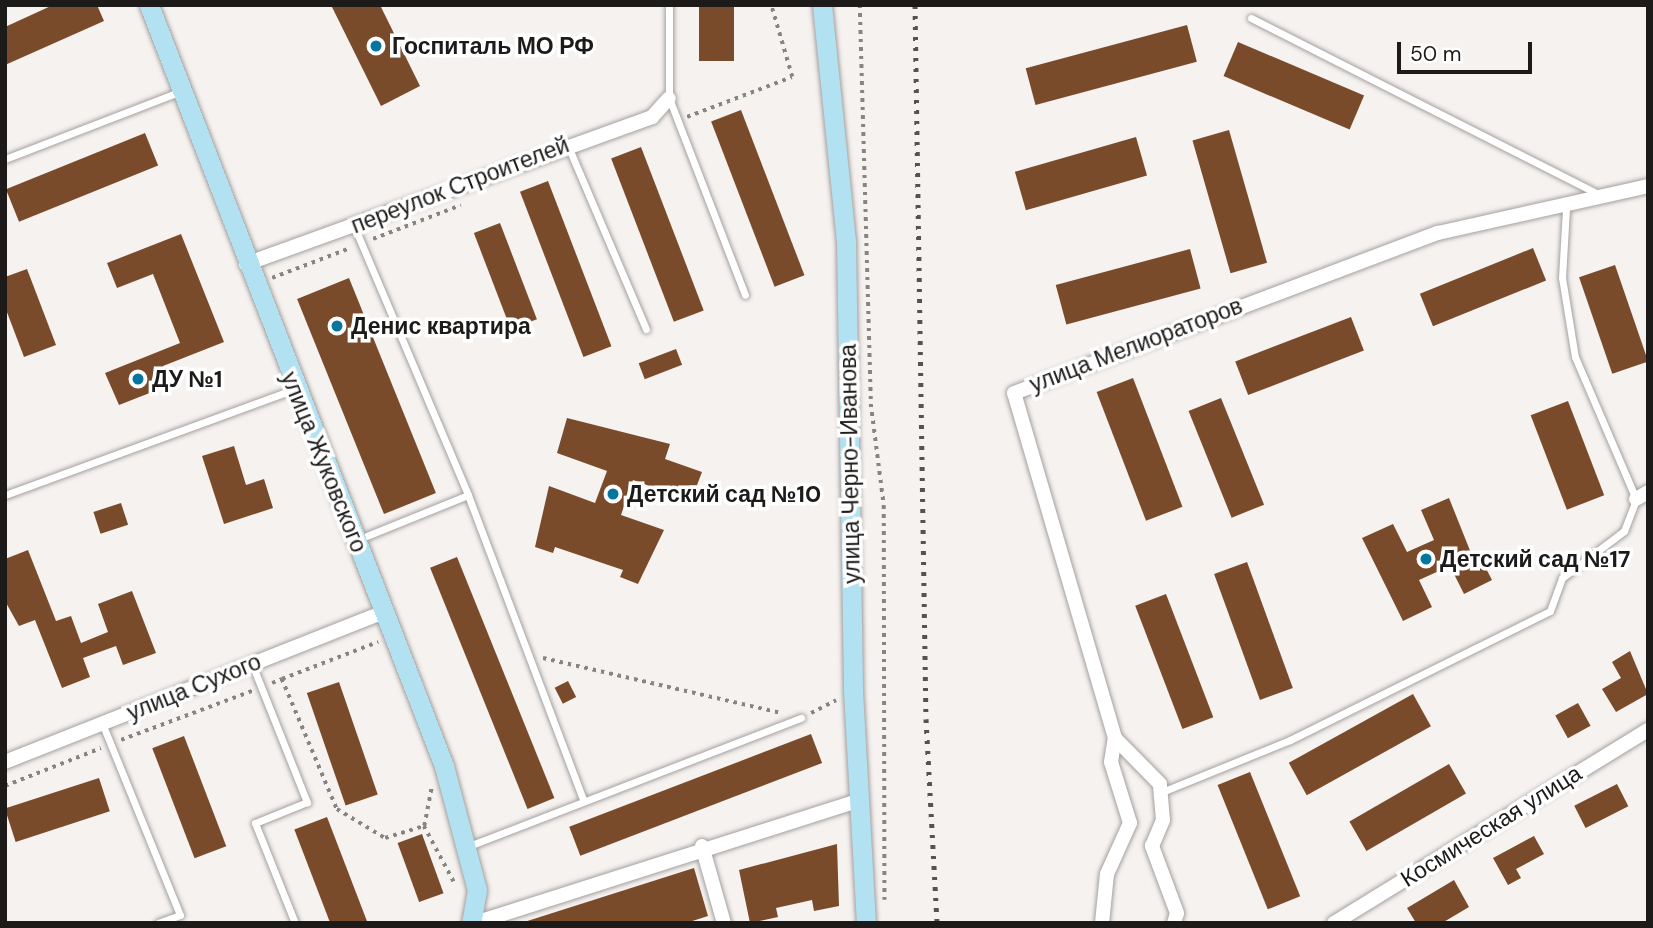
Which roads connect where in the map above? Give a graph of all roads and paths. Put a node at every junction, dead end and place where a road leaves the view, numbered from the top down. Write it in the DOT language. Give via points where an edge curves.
graph roads {
  1 [pos="149,5"];
  2 [pos="668,5"];
  3 [pos="771,5"];
  4 [pos="822,5"];
  5 [pos="860,5"];
  6 [pos="1251,18"];
  7 [pos="792,77"];
  8 [pos="181,91"];
  9 [pos="669,99"];
  10 [pos="567,144"];
  11 [pos="5,159"];
  12 [pos="1648,186"];
  13 [pos="1608,200"];
  14 [pos="1566,209"];
  15 [pos="354,226"];
  16 [pos="246,264"];
  17 [pos="746,295"];
  18 [pos="646,329"];
  19 [pos="295,389"];
  20 [pos="5,495"];
  21 [pos="468,495"];
  22 [pos="1642,496"];
  23 [pos="355,540"];
  24 [pos="377,615"];
  25 [pos="529,655"];
  26 [pos="252,664"];
  27 [pos="282,679"];
  28 [pos="853,691"];
  29 [pos="802,718"];
  30 [pos="103,723"];
  31 [pos="1648,730"];
  32 [pos="1115,738"];
  33 [pos="5,762"];
  34 [pos="1162,792"];
  35 [pos="583,800"];
  36 [pos="858,801"];
  37 [pos="424,826"];
  38 [pos="469,846"];
  39 [pos="702,846"];
  40 [pos="461,893"];
  41 [pos="884,908"];
  42 [pos="158,923"];
  43 [pos="295,923"];
  44 [pos="473,923"];
  45 [pos="724,923"];
  46 [pos="866,923"];
  47 [pos="1102,923"];
  48 [pos="1174,923"];
  49 [pos="1334,923"];
  1 -- 8 [label="street, улица Жуковского"];
  2 -- 9 [label="lane"];
  3 -- 7 [label="path"];
  4 -- 28 [label="street, улица Черно-Иванова" via="846,241"];
  5 -- 41 [label="path" via="871,404 884,506"];
  6 -- 13 [label="lane"];
  8 -- 11 [label="lane"];
  8 -- 16 [label="street, улица Жуковского"];
  9 -- 10 [label="street, переулок Строителей" via="652,117"];
  9 -- 17 [label="lane"];
  10 -- 15 [label="street, переулок Строителей"];
  10 -- 18 [label="lane"];
  12 -- 13 [label="street, улица Мелиораторов"];
  13 -- 14 [label="street, улица Мелиораторов"];
  14 -- 22 [label="lane" via="1562,278 1574,357"];
  14 -- 32 [label="street, улица Мелиораторов" via="1438,233 1014,393"];
  15 -- 16 [label="street, переулок Строителей"];
  15 -- 21 [label="lane"];
  16 -- 19 [label="street, улица Жуковского"];
  19 -- 20 [label="lane"];
  19 -- 23 [label="street, улица Жуковского"];
  21 -- 23 [label="lane"];
  21 -- 25 [label="lane"];
  22 -- 34 [label="lane" via="1615,542 1562,578 1550,611 1290,740"];
  23 -- 24 [label="street, улица Жуковского"];
  24 -- 26 [label="street, улица Сухого"];
  24 -- 27 [label="path" via="379,642"];
  24 -- 38 [label="street, улица Жуковского"];
  25 -- 29 [label="path"];
  25 -- 35 [label="lane"];
  26 -- 30 [label="street, улица Сухого"];
  26 -- 43 [label="lane" via="307,802 255,823"];
  28 -- 29 [label="path"];
  28 -- 36 [label="street, улица Черно-Иванова"];
  29 -- 35 [label="lane"];
  30 -- 33 [label="street, улица Сухого"];
  30 -- 42 [label="lane" via="180,915"];
  31 -- 49 [label="street, Космическая улица"];
  32 -- 34 [label="street, улица Мелиораторов"];
  32 -- 47 [label="street" via="1111,762 1130,822 1107,874"];
  34 -- 48 [label="street" via="1163,820 1152,846 1177,913"];
  35 -- 38 [label="lane"];
  36 -- 39 [label="street"];
  36 -- 46 [label="street, улица Черно-Иванова"];
  37 -- 40 [label="path"];
  38 -- 44 [label="street, улица Жуковского" via="477,890"];
  39 -- 44 [label="street"];
  39 -- 45 [label="street"];
}
